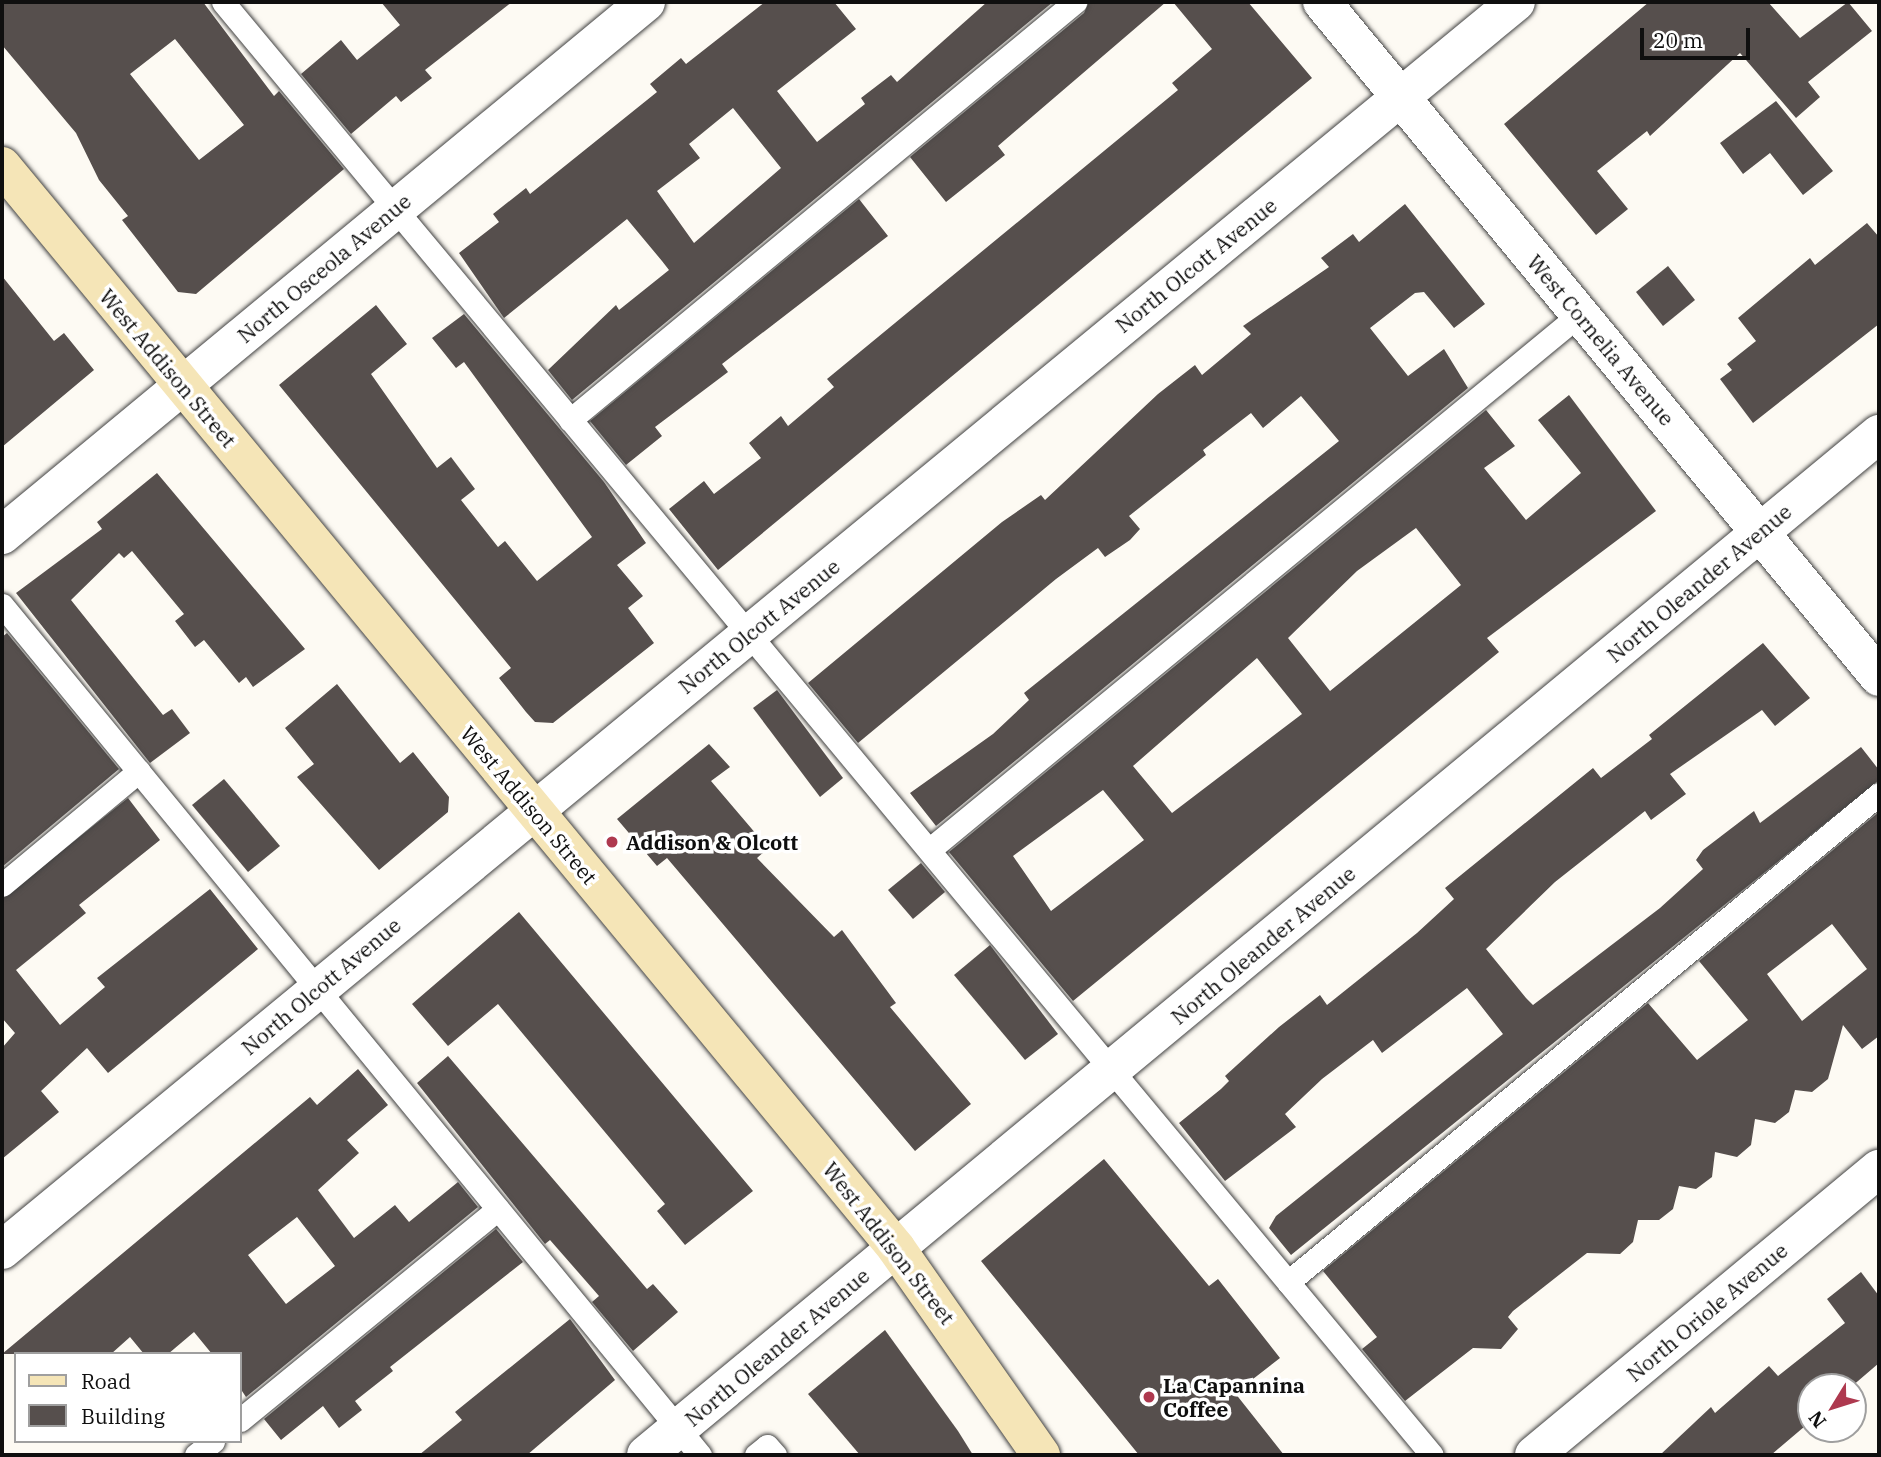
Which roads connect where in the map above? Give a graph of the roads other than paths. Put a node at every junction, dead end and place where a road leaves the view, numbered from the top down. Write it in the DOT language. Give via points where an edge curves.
graph roads {
  1 [pos="223,2"];
  2 [pos="646,2"];
  3 [pos="1075,2"];
  4 [pos="1322,2"];
  5 [pos="1516,2"];
  6 [pos="1400,97"];
  7 [pos="2,166"];
  8 [pos="396,209"];
  9 [pos="1580,314"];
  10 [pos="183,385"];
  11 [pos="570,420"];
  12 [pos="1879,434"];
  13 [pos="1760,533"];
  14 [pos="2,535"];
  15 [pos="2,605"];
  16 [pos="749,634"];
  17 [pos="1879,677"];
  18 [pos="139,771"];
  19 [pos="1879,794"];
  20 [pos="534,811"];
  21 [pos="929,850"];
  22 [pos="2,884"];
  23 [pos="318,989"];
  24 [pos="1111,1070"];
  25 [pos="1879,1170"];
  26 [pos="498,1209"];
  27 [pos="896,1248"];
  28 [pos="2,1250"];
  29 [pos="1288,1282"];
  30 [pos="242,1418"];
  31 [pos="689,1442"];
  32 [pos="211,1443"];
  33 [pos="196,1455"];
  34 [pos="646,1455"];
  35 [pos="755,1455"];
  36 [pos="775,1455"];
  37 [pos="1041,1455"];
  38 [pos="1432,1455"];
  39 [pos="1534,1455"];
  1 -- 8 [label="lane"];
  2 -- 8 [label="street, North Osceola Avenue"];
  3 -- 11 [label="lane"];
  4 -- 6 [label="street, West Cornelia Avenue"];
  5 -- 6 [label="street, North Olcott Avenue"];
  6 -- 9 [label="street, West Cornelia Avenue"];
  6 -- 16 [label="street, North Olcott Avenue"];
  7 -- 10 [label="street, West Addison Street"];
  8 -- 10 [label="street, North Osceola Avenue"];
  8 -- 11 [label="lane"];
  9 -- 13 [label="street, West Cornelia Avenue"];
  9 -- 21 [label="lane"];
  10 -- 14 [label="street, North Osceola Avenue"];
  10 -- 20 [label="street, West Addison Street"];
  11 -- 16 [label="lane"];
  12 -- 13 [label="street, North Oleander Avenue"];
  13 -- 17 [label="street, West Cornelia Avenue"];
  13 -- 24 [label="street, North Oleander Avenue"];
  15 -- 18 [label="lane"];
  16 -- 20 [label="street, North Olcott Avenue"];
  16 -- 21 [label="lane"];
  18 -- 22 [label="lane"];
  18 -- 23 [label="lane"];
  19 -- 29 [label="lane"];
  20 -- 23 [label="street, North Olcott Avenue"];
  20 -- 27 [label="street, West Addison Street"];
  21 -- 24 [label="lane"];
  23 -- 26 [label="lane"];
  23 -- 28 [label="street, North Olcott Avenue"];
  24 -- 27 [label="street, North Oleander Avenue"];
  24 -- 29 [label="lane"];
  25 -- 39 [label="street, North Oriole Avenue"];
  26 -- 30 [label="lane"];
  26 -- 31 [label="lane"];
  27 -- 31 [label="street, North Oleander Avenue"];
  27 -- 37 [label="street, West Addison Street"];
  29 -- 38 [label="lane"];
  31 -- 34 [label="street, North Oleander Avenue"];
  32 -- 33 [label="lane"];
  35 -- 36 [label="lane" via="767,1446"];
}
